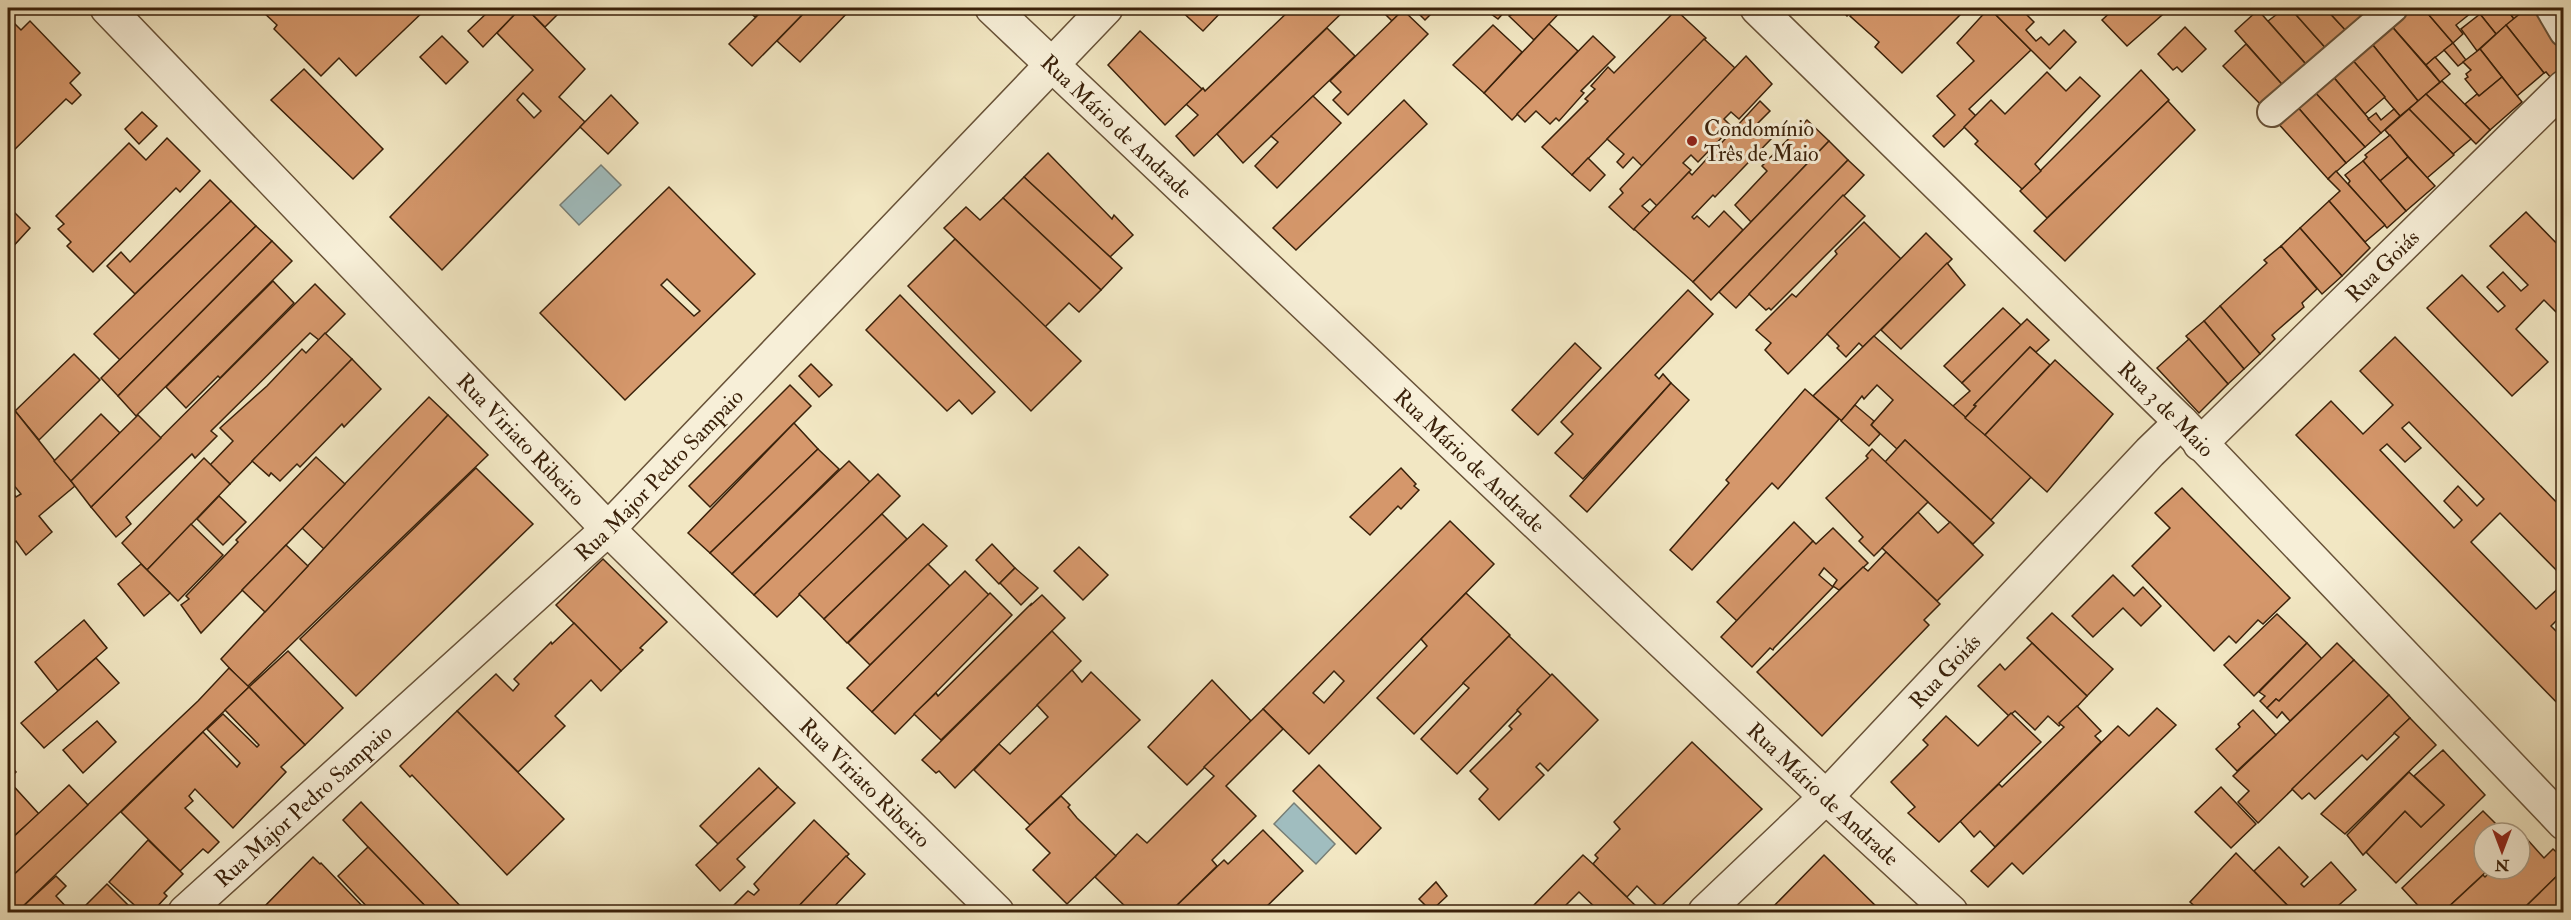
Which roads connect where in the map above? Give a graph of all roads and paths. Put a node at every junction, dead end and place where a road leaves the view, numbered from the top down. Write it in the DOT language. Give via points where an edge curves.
graph roads {
  1 [pos="107,8"];
  2 [pos="992,8"];
  3 [pos="1106,8"];
  4 [pos="1757,8"];
  5 [pos="2393,8"];
  6 [pos="2550,8"];
  7 [pos="2564,32"];
  8 [pos="1053,64"];
  9 [pos="2564,87"];
  10 [pos="2272,112"];
  11 [pos="2191,433"];
  12 [pos="608,529"];
  13 [pos="1826,797"];
  14 [pos="2564,823"];
  15 [pos="185,912"];
  16 [pos="997,912"];
  17 [pos="1705,912"];
  18 [pos="1951,912"];
  1 -- 12 [label="street, Rua Viriato Ribeiro"];
  2 -- 8 [label="street, Rua Mário de Andrade"];
  3 -- 8 [label="street, Rua Major Pedro Sampaio"];
  4 -- 11 [label="street, Rua 3 de Maio"];
  5 -- 10 [label="lane"];
  6 -- 7 [label="lane"];
  8 -- 12 [label="street, Rua Major Pedro Sampaio"];
  8 -- 13 [label="street, Rua Mário de Andrade"];
  9 -- 11 [label="street, Rua Goiás"];
  11 -- 13 [label="street, Rua Goiás" via="2150,452"];
  11 -- 14 [label="street, Rua 3 de Maio"];
  12 -- 15 [label="street, Rua Major Pedro Sampaio"];
  12 -- 16 [label="street, Rua Viriato Ribeiro"];
  13 -- 17 [label="street, Rua Goiás"];
  13 -- 18 [label="street, Rua Mário de Andrade"];
}
